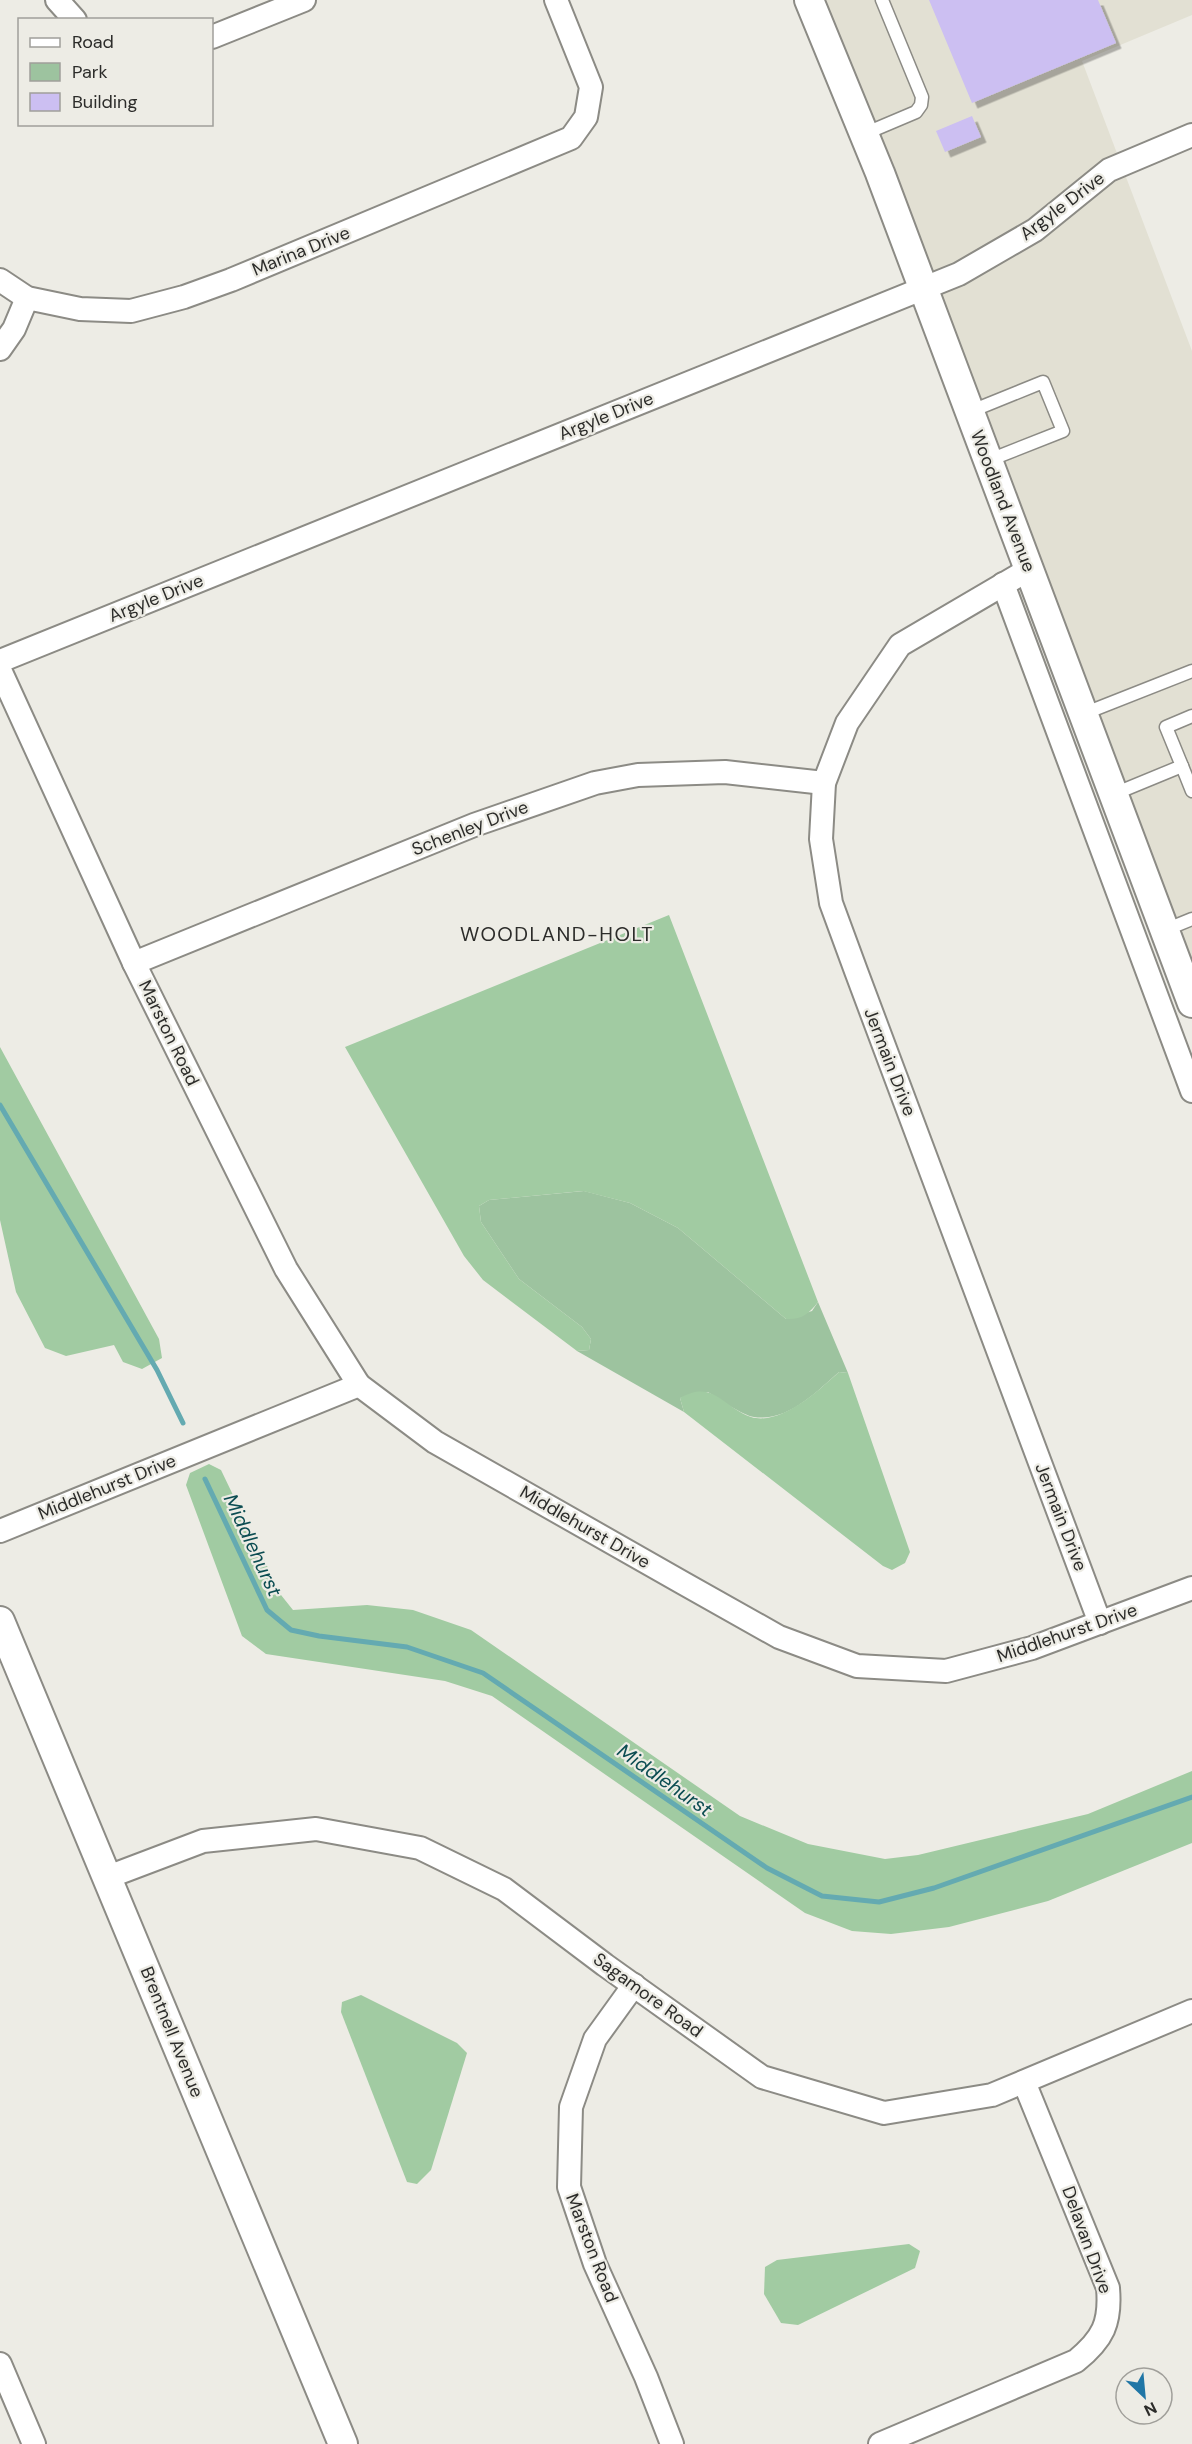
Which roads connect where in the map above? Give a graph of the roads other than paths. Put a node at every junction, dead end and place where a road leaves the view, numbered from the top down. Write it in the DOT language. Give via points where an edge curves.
graph roads {
  1 [pos="57,0"];
  2 [pos="304,0"];
  3 [pos="556,0"];
  4 [pos="809,0"];
  5 [pos="882,0"];
  6 [pos="73,18"];
  7 [pos="213,37"];
  8 [pos="864,134"];
  9 [pos="1192,135"];
  10 [pos="0,280"];
  11 [pos="923,288"];
  12 [pos="27,298"];
  13 [pos="0,349"];
  14 [pos="969,412"];
  15 [pos="987,461"];
  16 [pos="1028,570"];
  17 [pos="1003,584"];
  18 [pos="0,661"];
  19 [pos="0,670"];
  20 [pos="1192,671"];
  21 [pos="1083,714"];
  22 [pos="1192,716"];
  23 [pos="1182,766"];
  24 [pos="824,783"];
  25 [pos="1192,791"];
  26 [pos="1114,794"];
  27 [pos="1192,919"];
  28 [pos="1165,930"];
  29 [pos="134,963"];
  30 [pos="1192,1003"];
  31 [pos="1192,1092"];
  32 [pos="359,1385"];
  33 [pos="0,1531"];
  34 [pos="1192,1588"];
  35 [pos="0,1621"];
  36 [pos="1100,1623"];
  37 [pos="108,1877"];
  38 [pos="634,1985"];
  39 [pos="1192,2011"];
  40 [pos="1024,2082"];
  41 [pos="0,2364"];
  42 [pos="34,2444"];
  43 [pos="343,2444"];
  44 [pos="672,2444"];
  45 [pos="880,2444"];
  1 -- 6 [label="street"];
  2 -- 7 [label="street"];
  3 -- 12 [label="street, Marina Drive" via="591,87 586,117 571,138 184,297 131,311 80,309"];
  4 -- 8 [label="street, Woodland Avenue"];
  5 -- 8 [label="lane" via="922,97 921,105 916,112"];
  8 -- 11 [label="street, Woodland Avenue"];
  9 -- 11 [label="street, Argyle Drive" via="1109,170 1035,230 959,274"];
  10 -- 12 [label="street, Marina Drive"];
  11 -- 14 [label="street, Woodland Avenue"];
  11 -- 18 [label="street, Argyle Drive"];
  12 -- 13 [label="street" via="14,329"];
  14 -- 15 [label="street, Woodland Avenue"];
  14 -- 15 [label="lane" via="1043,382 1063,430"];
  15 -- 16 [label="street, Woodland Avenue"];
  16 -- 17 [label="street, Jermain Drive"];
  16 -- 21 [label="street, Woodland Avenue"];
  17 -- 24 [label="street, Jermain Drive" via="900,645 847,723"];
  17 -- 31 [label="street"];
  19 -- 29 [label="street, Marston Road"];
  20 -- 21 [label="lane"];
  21 -- 26 [label="street, Woodland Avenue"];
  22 -- 23 [label="lane" via="1166,727"];
  23 -- 25 [label="lane"];
  23 -- 26 [label="lane"];
  24 -- 29 [label="street, Schenley Drive" via="725,772 638,775 595,783 474,825"];
  24 -- 36 [label="street, Jermain Drive" via="821,839 831,903"];
  26 -- 28 [label="street, Woodland Avenue"];
  27 -- 28 [label="lane"];
  28 -- 30 [label="street, Woodland Avenue"];
  29 -- 32 [label="street, Marston Road" via="286,1269"];
  32 -- 33 [label="street, Middlehurst Drive"];
  32 -- 36 [label="street, Middlehurst Drive" via="435,1442 702,1594 779,1637 856,1666 946,1671 1032,1648"];
  34 -- 36 [label="street, Middlehurst Drive"];
  35 -- 37 [label="street, Brentnell Avenue"];
  37 -- 38 [label="street, Sagamore Road" via="203,1841 316,1829 420,1848 504,1889"];
  37 -- 43 [label="street, Brentnell Avenue"];
  38 -- 40 [label="street, Sagamore Road" via="762,2077 884,2113 992,2095"];
  38 -- 44 [label="street, Marston Road" via="595,2039 571,2107 568,2187 595,2264"];
  39 -- 40 [label="street, Sagamore Road"];
  40 -- 45 [label="street, Delavan Drive" via="1108,2288 1110,2310 1104,2331 1076,2361"];
  41 -- 42 [label="street"];
}
